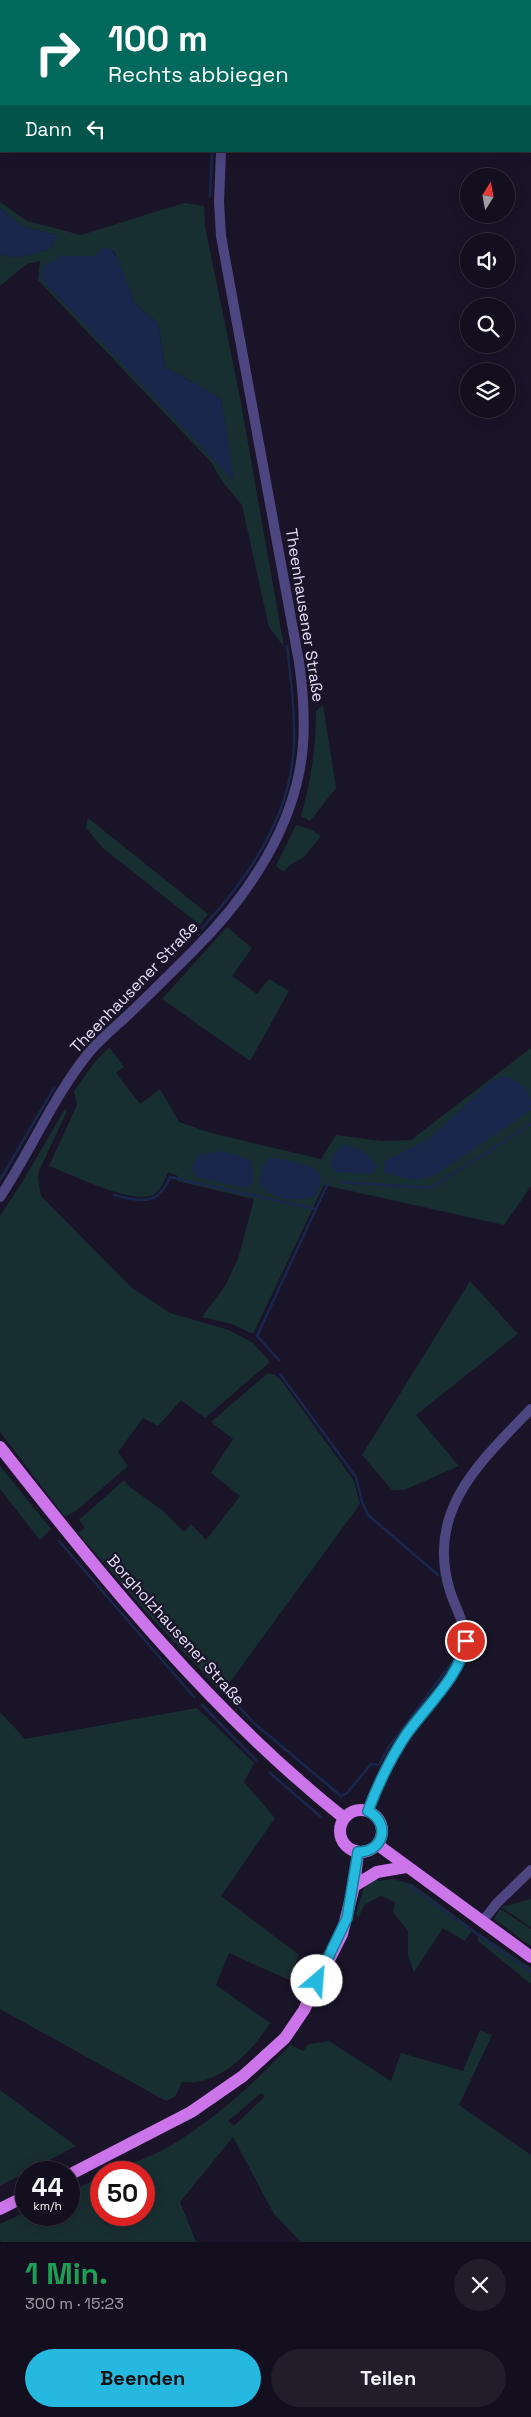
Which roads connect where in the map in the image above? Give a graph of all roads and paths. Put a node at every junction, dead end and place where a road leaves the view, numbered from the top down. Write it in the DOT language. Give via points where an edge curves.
graph roads {
  1 [pos="221,152"];
  2 [pos="0,1197"];
  3 [pos="531,1409"];
  4 [pos="0,1447"];
  5 [pos="368,1811"];
  6 [pos="344,1818"];
  7 [pos="378,1845"];
  8 [pos="358,1852"];
  9 [pos="406,1867"];
  10 [pos="531,1870"];
  11 [pos="354,1886"];
  12 [pos="482,1922"];
  13 [pos="531,1957"];
  14 [pos="80,2168"];
  15 [pos="15,2202"];
  16 [pos="0,2209"];
  1 -- 2 [label="street, Theenhausener Straße" via="221,236 304,704 303,746 296,788 286,817 250,884 204,939 87,1055"];
  3 -- 5 [label="street" via="479,1464 450,1516 444,1535 442,1562 463,1628 465,1648 458,1665 390,1760"];
  4 -- 6 [label="main road, Borgholzhausener Straße" via="151,1632 272,1756"];
  5 -- 6 [label="main road" via="355,1811"];
  5 -- 7 [label="main road" via="382,1825"];
  6 -- 8 [label="main road" via="340,1828 342,1840 348,1848"];
  7 -- 8 [label="main road" via="372,1850"];
  7 -- 9 [label="main road"];
  8 -- 11 [label="main road"];
  9 -- 11 [label="main road" via="377,1872"];
  9 -- 12 [label="main road"];
  10 -- 12 [label="street"];
  11 -- 14 [label="main road" via="342,1934 304,2010 285,2038 243,2076 191,2112"];
  12 -- 13 [label="main road"];
  15 -- 16 [label="main road"];
}
